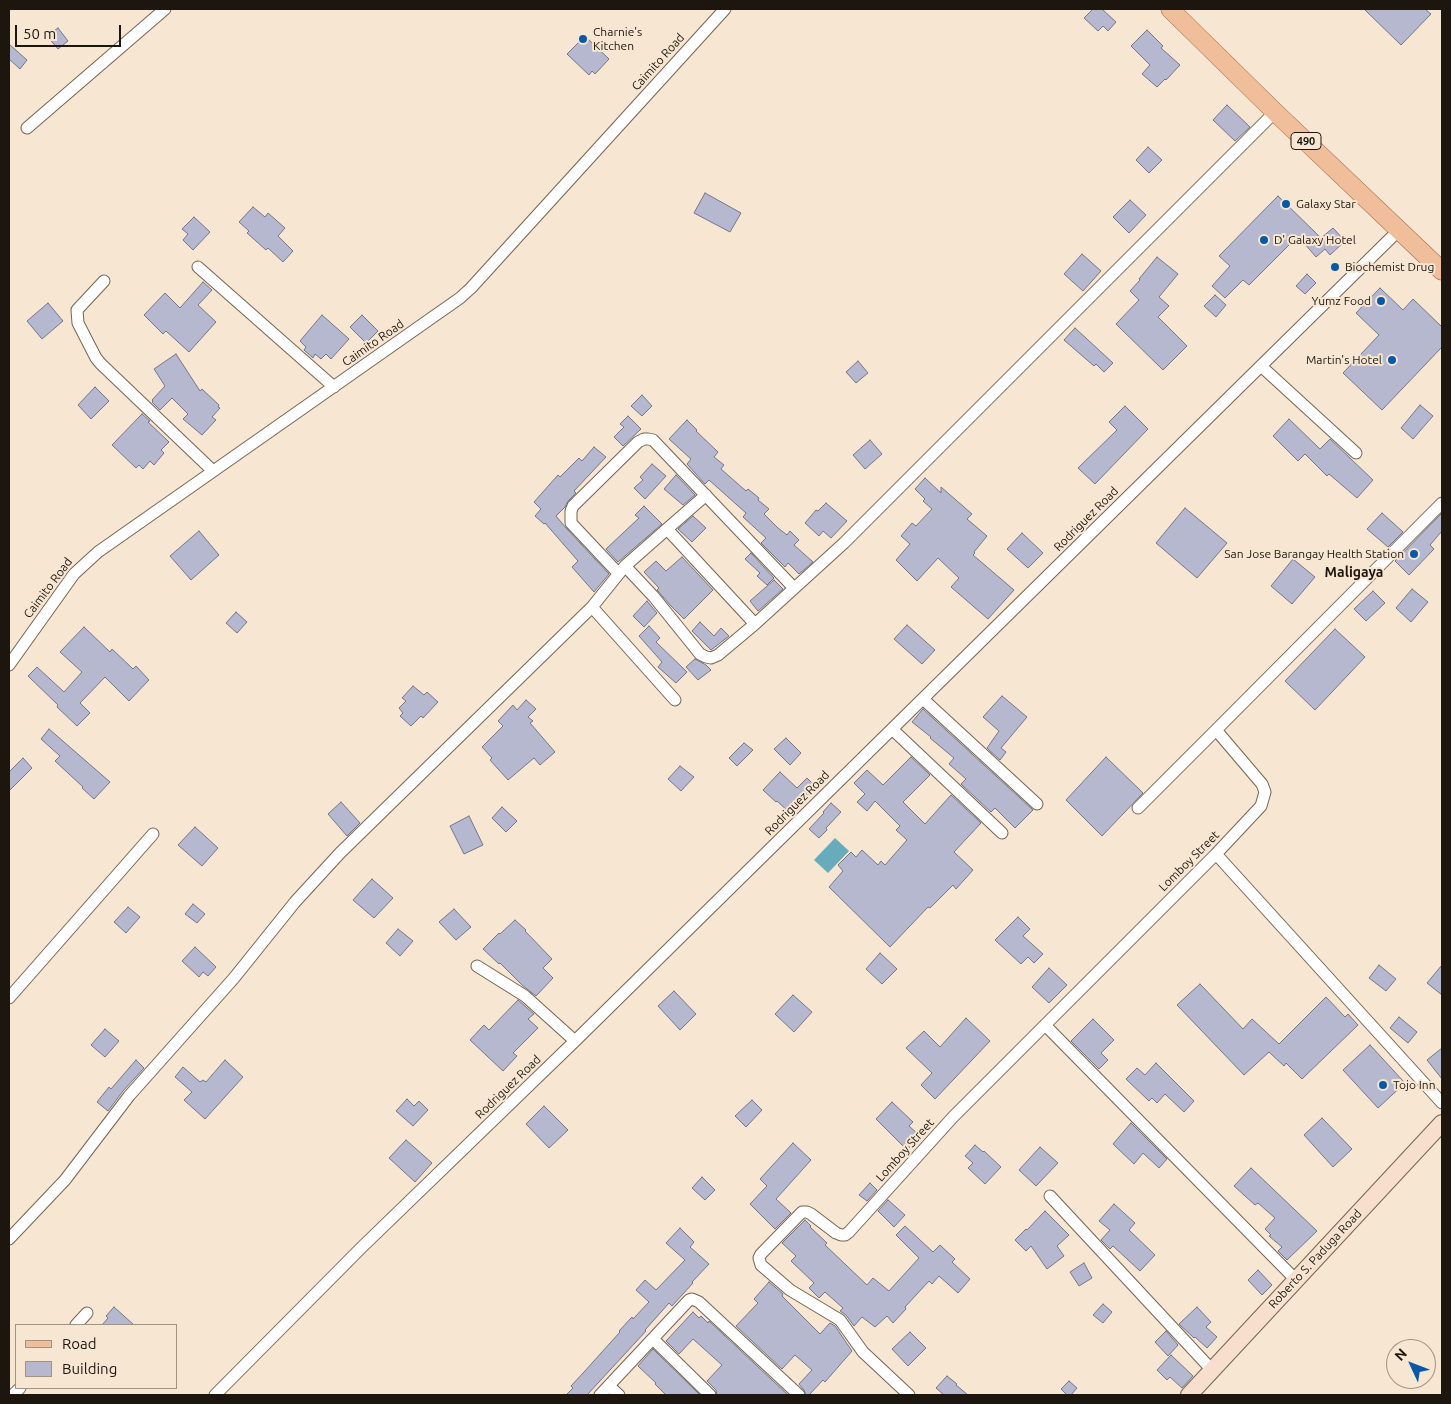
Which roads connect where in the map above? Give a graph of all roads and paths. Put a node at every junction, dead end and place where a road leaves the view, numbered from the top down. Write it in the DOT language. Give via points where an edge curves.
graph roads {
  1 [pos="165,9"];
  2 [pos="726,9"];
  3 [pos="1170,9"];
  4 [pos="1275,112"];
  5 [pos="27,128"];
  6 [pos="1399,230"];
  7 [pos="198,266"];
  8 [pos="1442,271"];
  9 [pos="104,281"];
  10 [pos="1261,366"];
  11 [pos="334,387"];
  12 [pos="1356,453"];
  13 [pos="213,471"];
  14 [pos="706,496"];
  15 [pos="1442,503"];
  16 [pos="667,528"];
  17 [pos="622,570"];
  18 [pos="794,588"];
  19 [pos="592,607"];
  20 [pos="755,624"];
  21 [pos="9,665"];
  22 [pos="923,699"];
  23 [pos="675,700"];
  24 [pos="892,729"];
  25 [pos="1216,730"];
  26 [pos="1038,804"];
  27 [pos="1138,808"];
  28 [pos="1002,833"];
  29 [pos="153,834"];
  30 [pos="1216,854"];
  31 [pos="477,966"];
  32 [pos="9,998"];
  33 [pos="1045,1025"];
  34 [pos="575,1042"];
  35 [pos="1442,1103"];
  36 [pos="1442,1123"];
  37 [pos="1050,1196"];
  38 [pos="9,1239"];
  39 [pos="1296,1280"];
  40 [pos="87,1313"];
  41 [pos="77,1324"];
  42 [pos="653,1339"];
  43 [pos="1212,1370"];
  44 [pos="609,1386"];
  45 [pos="215,1395"];
  46 [pos="600,1395"];
  47 [pos="619,1395"];
  48 [pos="710,1395"];
  49 [pos="799,1395"];
  50 [pos="909,1395"];
  51 [pos="1188,1395"];
  1 -- 5 [label="street"];
  2 -- 11 [label="street, Caimito Road" via="466,293"];
  3 -- 4 [label="main road, 490"];
  4 -- 6 [label="main road, 490"];
  4 -- 18 [label="street" via="844,543"];
  6 -- 8 [label="main road, 490"];
  6 -- 10 [label="street, Rodriguez Road"];
  7 -- 11 [label="street"];
  9 -- 13 [label="street" via="77,310 78,323 96,358"];
  10 -- 12 [label="street"];
  10 -- 22 [label="street, Rodriguez Road"];
  11 -- 13 [label="street, Caimito Road"];
  13 -- 21 [label="street, Caimito Road" via="84,564 66,584"];
  14 -- 16 [label="street"];
  14 -- 17 [label="street" via="653,440 644,438 638,442 571,511 571,523"];
  14 -- 18 [label="street"];
  15 -- 25 [label="street"];
  16 -- 17 [label="street"];
  16 -- 20 [label="street"];
  17 -- 19 [label="street"];
  17 -- 20 [label="street" via="654,597 700,654 706,657 718,655"];
  18 -- 20 [label="street"];
  19 -- 23 [label="street"];
  19 -- 38 [label="street" via="340,853 129,1096 65,1180"];
  22 -- 24 [label="street, Rodriguez Road"];
  22 -- 26 [label="street"];
  24 -- 28 [label="street"];
  24 -- 34 [label="street, Rodriguez Road"];
  25 -- 27 [label="street"];
  25 -- 30 [label="street, Lomboy Street" via="1262,784 1265,792 1262,806"];
  29 -- 32 [label="street"];
  30 -- 33 [label="street, Lomboy Street"];
  30 -- 35 [label="street"];
  31 -- 34 [label="street" via="525,996"];
  33 -- 39 [label="street"];
  33 -- 50 [label="street, Lomboy Street" via="953,1117 850,1232 836,1233 811,1214 802,1212 761,1254 761,1265 790,1290 840,1320 863,1352"];
  34 -- 45 [label="street, Rodriguez Road" via="362,1246"];
  36 -- 39 [label="street, Roberto S. Paduga Road"];
  37 -- 43 [label="street"];
  39 -- 43 [label="street, Roberto S. Paduga Road"];
  40 -- 41 [label="street"];
  42 -- 44 [label="street"];
  42 -- 48 [label="street"];
  42 -- 49 [label="street" via="688,1300 696,1300"];
  43 -- 51 [label="street, Roberto S. Paduga Road"];
  44 -- 46 [label="street"];
  44 -- 47 [label="street"];
}
